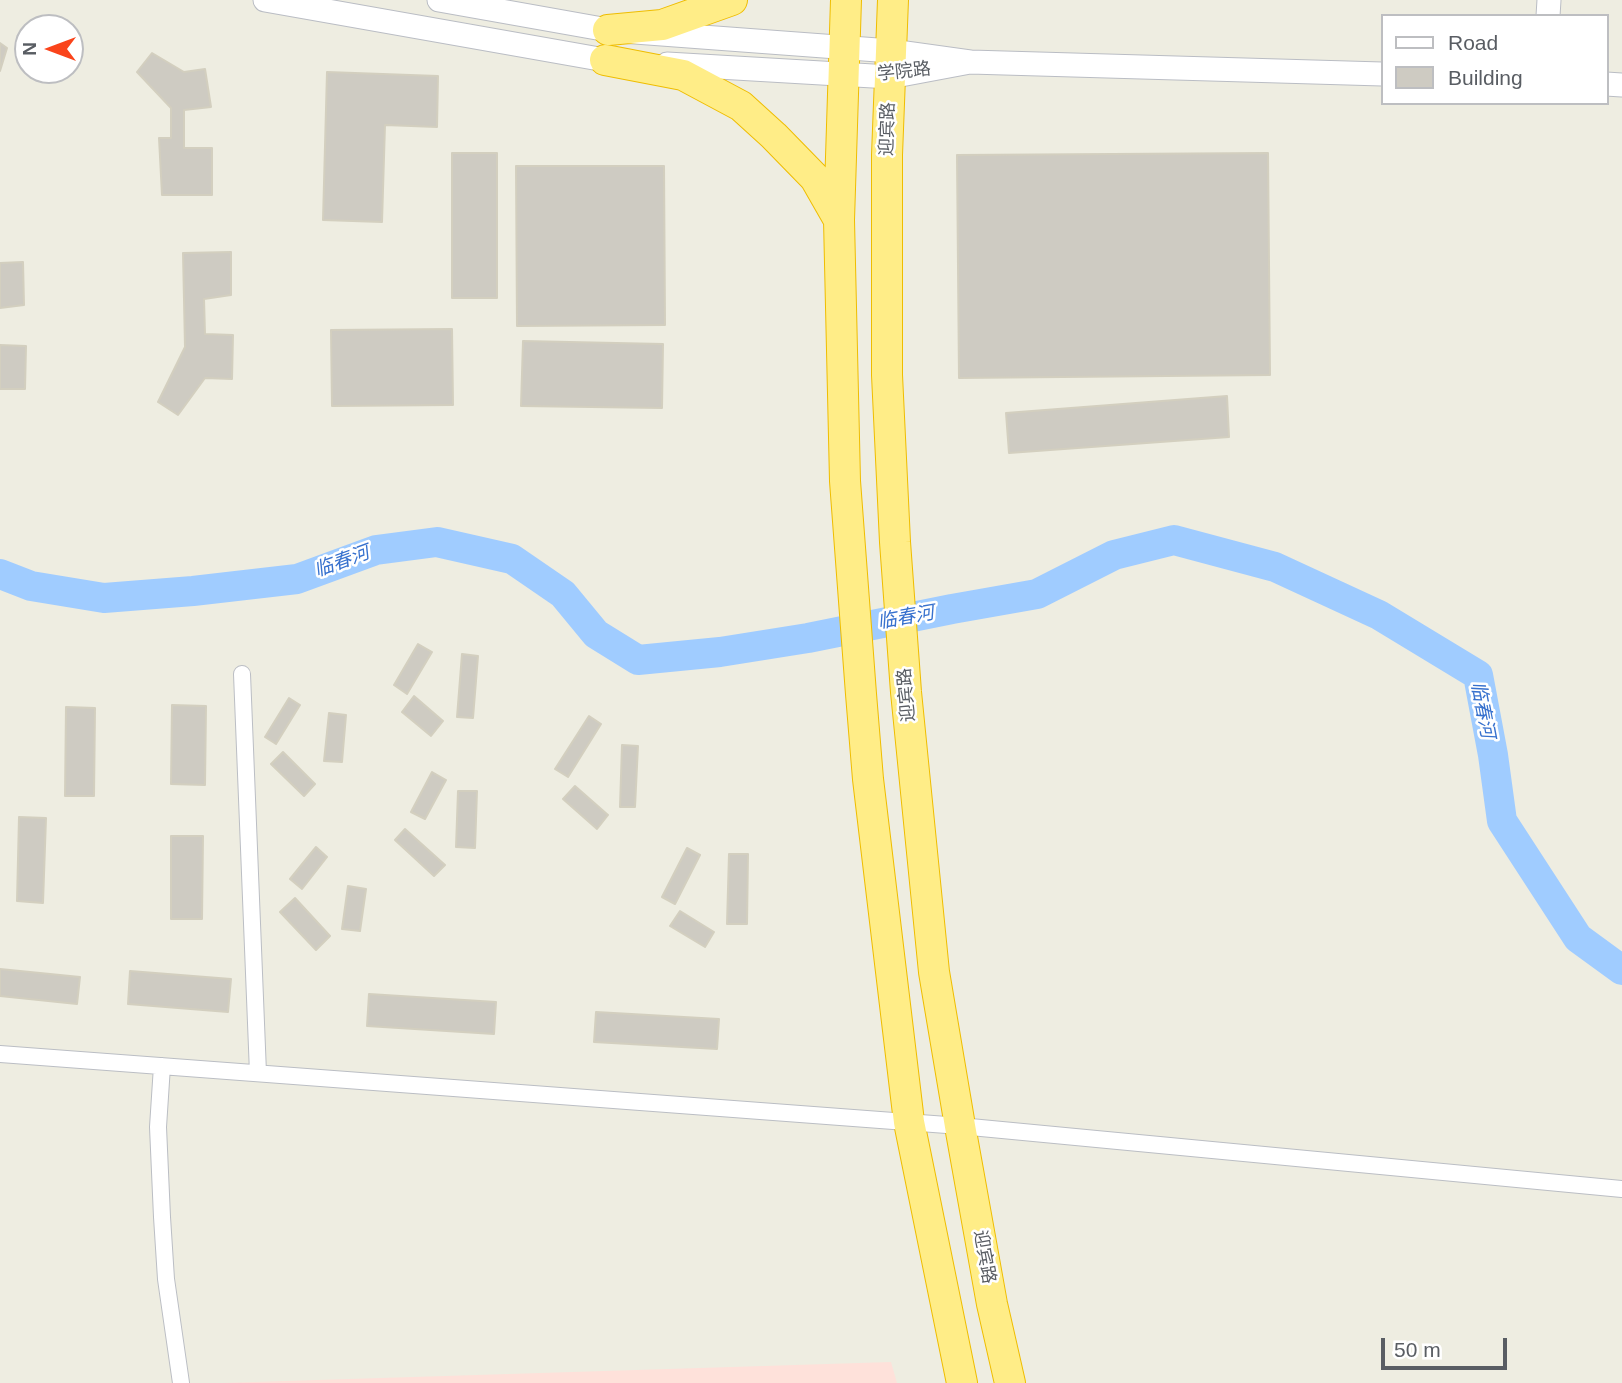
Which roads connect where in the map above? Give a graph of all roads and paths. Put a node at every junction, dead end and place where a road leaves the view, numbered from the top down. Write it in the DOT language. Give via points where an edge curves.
graph roads {
  1 [pos="265,0"];
  2 [pos="439,0"];
  3 [pos="732,0"];
  4 [pos="846,0"];
  5 [pos="893,0"];
  6 [pos="608,30"];
  7 [pos="605,60"];
  8 [pos="844,62"];
  9 [pos="891,64"];
  10 [pos="1380,74"];
  11 [pos="839,220"];
  12 [pos="242,674"];
  13 [pos="0,1054"];
  14 [pos="162,1066"];
  15 [pos="258,1073"];
  16 [pos="909,1122"];
  17 [pos="960,1126"];
  18 [pos="1622,1189"];
  19 [pos="181,1383"];
  20 [pos="962,1383"];
  21 [pos="1010,1383"];
  1 -- 7 [label="main road, 学院路"];
  2 -- 6 [label="main road, 学院路"];
  3 -- 6 [label="highway" via="662,25"];
  4 -- 8 [label="highway"];
  5 -- 9 [label="highway, 迎宾路"];
  6 -- 8 [label="main road, 学院路"];
  7 -- 8 [label="main road, 学院路"];
  7 -- 11 [label="highway" via="683,75 741,106 815,178"];
  8 -- 9 [label="main road, 学院路"];
  8 -- 11 [label="highway"];
  9 -- 10 [label="main road, 学院路" via="970,62"];
  9 -- 17 [label="highway, 迎宾路" via="887,375 895,542 934,972"];
  11 -- 16 [label="highway" via="849,542 868,779"];
  12 -- 15 [label="street"];
  13 -- 14 [label="street"];
  14 -- 15 [label="street"];
  14 -- 19 [label="street" via="158,1127 162,1217"];
  15 -- 16 [label="street"];
  16 -- 17 [label="street"];
  16 -- 20 [label="highway"];
  17 -- 18 [label="street"];
  17 -- 21 [label="highway, 迎宾路"];
}
